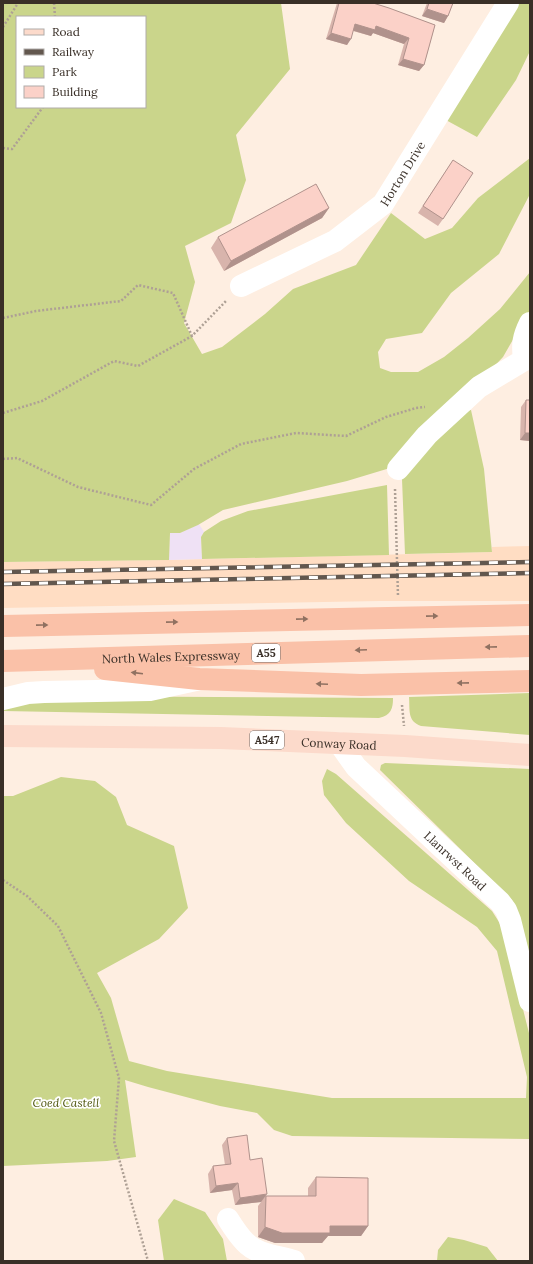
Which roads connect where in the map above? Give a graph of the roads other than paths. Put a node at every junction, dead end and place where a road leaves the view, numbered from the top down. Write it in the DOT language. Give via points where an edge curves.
graph roads {
  1 [pos="508,3"];
  2 [pos="241,286"];
  3 [pos="530,322"];
  4 [pos="527,364"];
  5 [pos="398,469"];
  6 [pos="530,615"];
  7 [pos="3,626"];
  8 [pos="530,646"];
  9 [pos="3,660"];
  10 [pos="32,660"];
  11 [pos="199,679"];
  12 [pos="530,681"];
  13 [pos="3,699"];
  14 [pos="3,736"];
  15 [pos="339,743"];
  16 [pos="530,755"];
  17 [pos="530,1001"];
  18 [pos="228,1219"];
  19 [pos="294,1261"];
  1 -- 2 [label="street, Horton Drive" via="383,204 335,241"];
  3 -- 4 [label="street" via="524,335 523,349"];
  4 -- 5 [label="street" via="478,387 426,435"];
  7 -- 6 [label="highway, one-way"];
  8 -- 10 [label="highway, North Wales Expressway / A55, one-way"];
  9 -- 10 [label="highway, North Wales Expressway / A55"];
  11 -- 10 [label="highway, one-way"];
  12 -- 11 [label="highway, one-way" via="361,685"];
  11 -- 13 [label="street" via="150,690 44,692"];
  14 -- 15 [label="main road, Conway Road / A547" via="221,738"];
  15 -- 16 [label="main road, Conway Road / A547"];
  15 -- 17 [label="street, Llanrwst Road" via="356,767 503,906 510,920"];
  18 -- 19 [label="street" via="246,1244 259,1252"];
}
